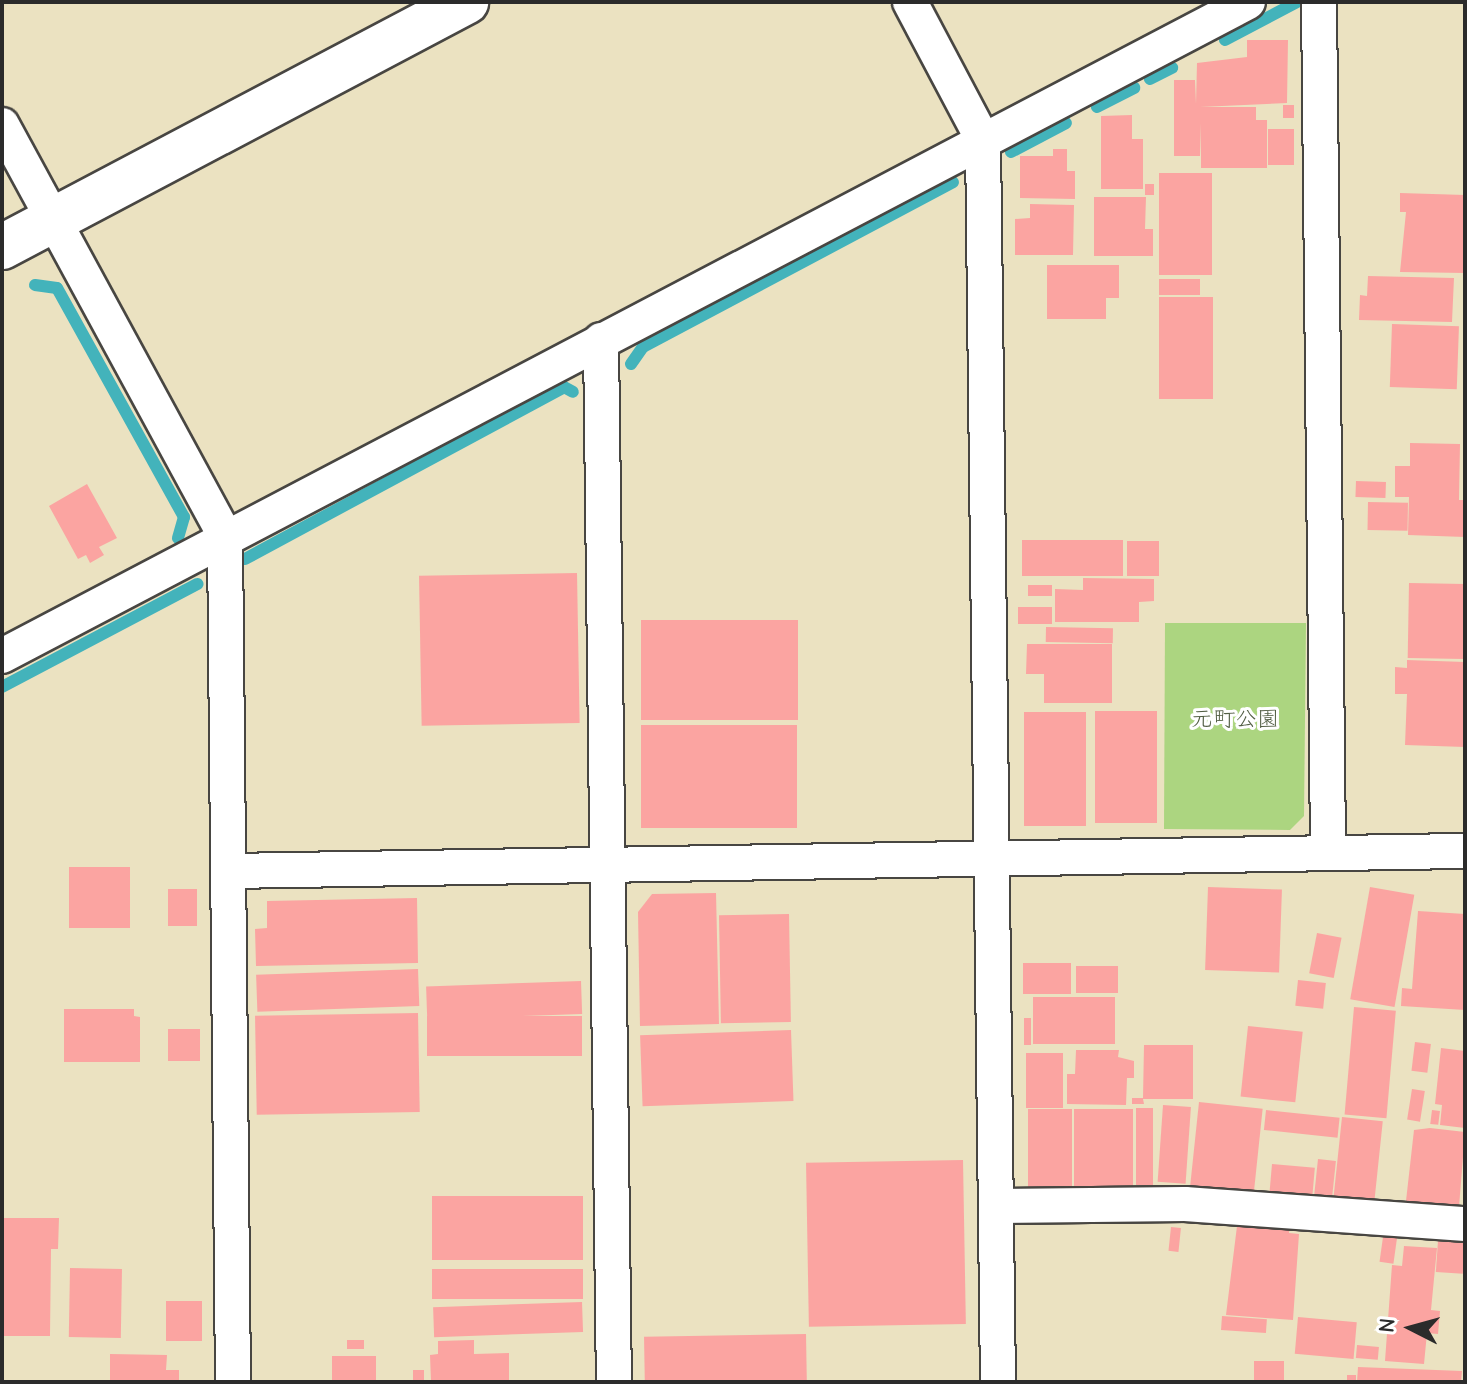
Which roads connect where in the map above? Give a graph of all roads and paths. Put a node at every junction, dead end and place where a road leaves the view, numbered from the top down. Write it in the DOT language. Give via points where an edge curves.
graph roads {
  1 [pos="466,2"];
  2 [pos="910,2"];
  3 [pos="1248,2"];
  4 [pos="1319,2"];
  5 [pos="2,125"];
  6 [pos="983,140"];
  7 [pos="54,220"];
  8 [pos="2,247"];
  9 [pos="601,340"];
  10 [pos="225,536"];
  11 [pos="2,656"];
  12 [pos="1328,850"];
  13 [pos="1465,851"];
  14 [pos="996,858"];
  15 [pos="608,867"];
  16 [pos="229,871"];
  17 [pos="998,1206"];
  18 [pos="1465,1224"];
  19 [pos="233,1382"];
  20 [pos="614,1382"];
  21 [pos="998,1382"];
  1 -- 7 [label="street"];
  2 -- 6 [label="street"];
  3 -- 6 [label="street"];
  4 -- 12 [label="street"];
  5 -- 7 [label="street"];
  6 -- 9 [label="street"];
  6 -- 14 [label="street"];
  7 -- 8 [label="street"];
  7 -- 10 [label="street"];
  9 -- 10 [label="street"];
  9 -- 15 [label="street"];
  10 -- 11 [label="street"];
  10 -- 16 [label="street"];
  12 -- 13 [label="street"];
  12 -- 14 [label="street"];
  14 -- 15 [label="street"];
  14 -- 17 [label="street"];
  15 -- 16 [label="street"];
  15 -- 20 [label="street"];
  16 -- 19 [label="street"];
  17 -- 18 [label="street" via="1185,1204"];
  17 -- 21 [label="street"];
}
